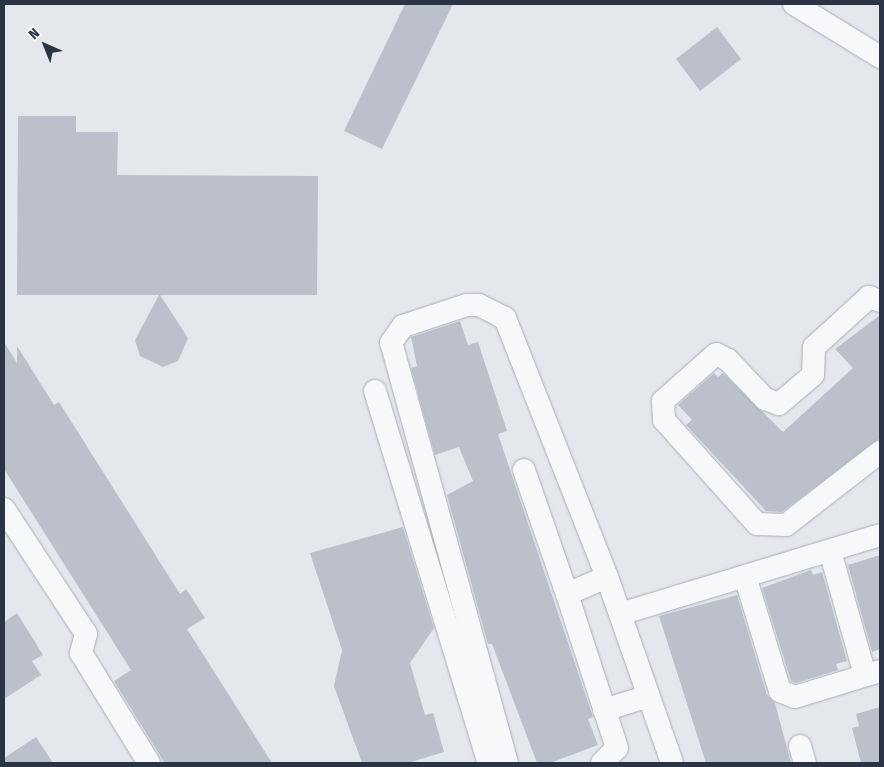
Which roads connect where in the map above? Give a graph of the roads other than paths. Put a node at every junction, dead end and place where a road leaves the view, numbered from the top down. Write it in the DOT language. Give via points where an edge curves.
graph roads {
  1 [pos="794,4"];
  2 [pos="880,56"];
  3 [pos="880,302"];
  4 [pos="375,391"];
  5 [pos="880,452"];
  6 [pos="524,470"];
  7 [pos="4,510"];
  8 [pos="880,535"];
  9 [pos="830,551"];
  10 [pos="745,576"];
  11 [pos="607,577"];
  12 [pos="567,594"];
  13 [pos="620,614"];
  14 [pos="873,673"];
  15 [pos="649,696"];
  16 [pos="604,710"];
  17 [pos="149,763"];
  18 [pos="491,763"];
  19 [pos="602,763"];
  20 [pos="672,763"];
  1 -- 2 [label="street"];
  3 -- 5 [label="street" via="869,297 814,347 813,375 779,404 765,399 728,360 716,354 663,401 664,420 757,524 786,525"];
  4 -- 18 [label="street"];
  6 -- 12 [label="street"];
  7 -- 17 [label="street" via="86,634 82,653"];
  8 -- 9 [label="street"];
  9 -- 10 [label="street"];
  9 -- 14 [label="street"];
  10 -- 13 [label="street"];
  10 -- 14 [label="street" via="780,690 795,697"];
  11 -- 12 [label="street"];
  11 -- 13 [label="street"];
  11 -- 18 [label="street" via="505,318 479,305 467,305 403,326 390,342"];
  12 -- 16 [label="street"];
  13 -- 15 [label="street"];
  15 -- 16 [label="street"];
  15 -- 20 [label="street"];
  16 -- 19 [label="street" via="617,748"];
}
